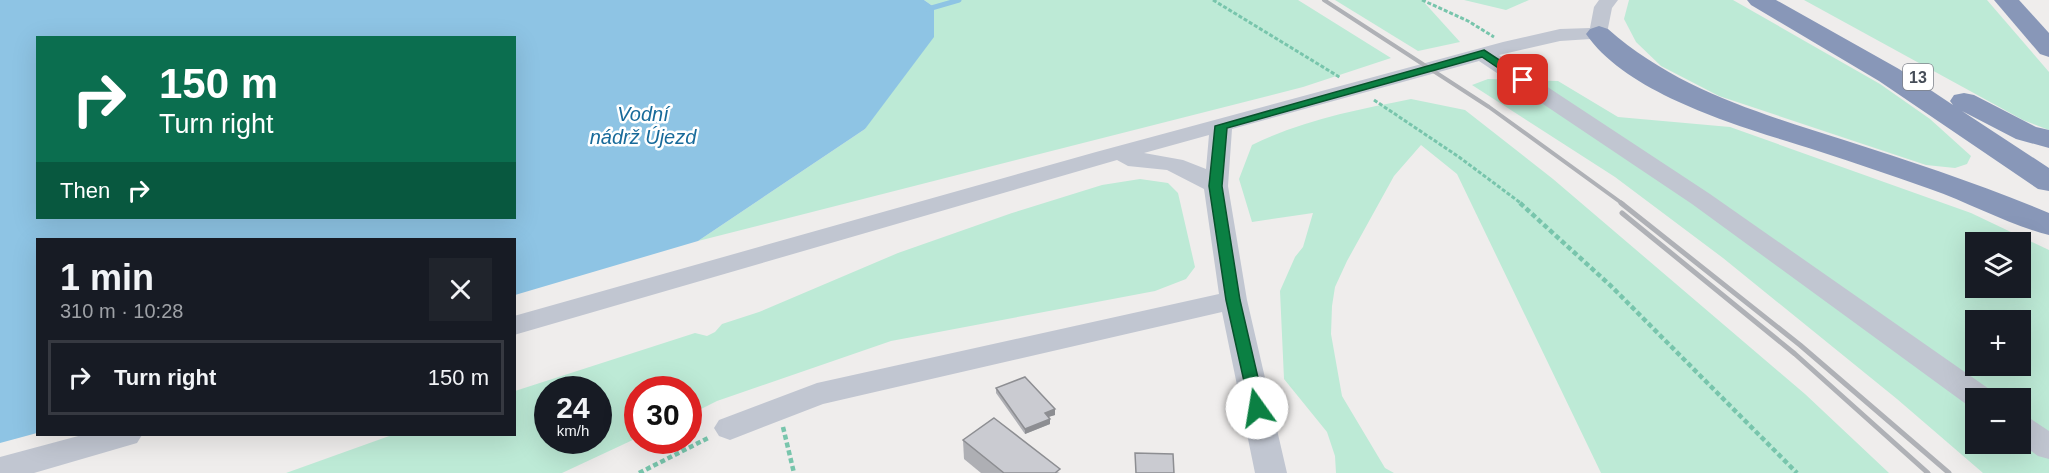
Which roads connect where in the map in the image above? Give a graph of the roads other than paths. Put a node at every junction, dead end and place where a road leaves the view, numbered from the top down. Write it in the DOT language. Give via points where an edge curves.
graph roads {
  1 [pos="1609,0"];
  2 [pos="1759,0"];
  3 [pos="1783,0"];
  4 [pos="2006,0"];
  5 [pos="2030,0"];
  6 [pos="2049,19"];
  7 [pos="1599,34"];
  8 [pos="2049,49"];
  9 [pos="1484,54"];
  10 [pos="1898,72"];
  11 [pos="1221,126"];
  12 [pos="2049,139"];
  13 [pos="1104,157"];
  14 [pos="2049,161"];
  15 [pos="1935,180"];
  16 [pos="2049,182"];
  17 [pos="1216,186"];
  18 [pos="2049,225"];
  19 [pos="1233,300"];
  20 [pos="516,325"];
  21 [pos="1966,388"];
  22 [pos="730,428"];
  23 [pos="2031,435"];
  24 [pos="122,436"];
  25 [pos="2049,447"];
  26 [pos="0,470"];
  27 [pos="1271,473"];
  1 -- 7 [label="street" via="1603,7"];
  2 -- 10 [label="highway, 13"];
  3 -- 10 [label="highway, 13"];
  4 -- 8 [label="highway"];
  5 -- 6 [label="highway"];
  7 -- 9 [label="street" via="1560,35"];
  7 -- 15 [label="highway" via="1618,53 1674,87 1754,121"];
  9 -- 11 [label="street"];
  9 -- 21 [label="street" via="1701,199"];
  10 -- 12 [label="highway" via="2007,124"];
  10 -- 14 [label="highway, 13"];
  10 -- 15 [label="highway" via="1988,149 2006,166 2008,175 2003,183 1987,185"];
  10 -- 16 [label="highway, 13"];
  11 -- 13 [label="street"];
  11 -- 17 [label="street"];
  13 -- 17 [label="street" via="1168,161 1194,171"];
  13 -- 20 [label="street"];
  15 -- 18 [label="highway"];
  17 -- 19 [label="street"];
  19 -- 22 [label="street" via="818,394"];
  19 -- 27 [label="street"];
  23 -- 25 [label="street"];
  24 -- 26 [label="street"];
}
